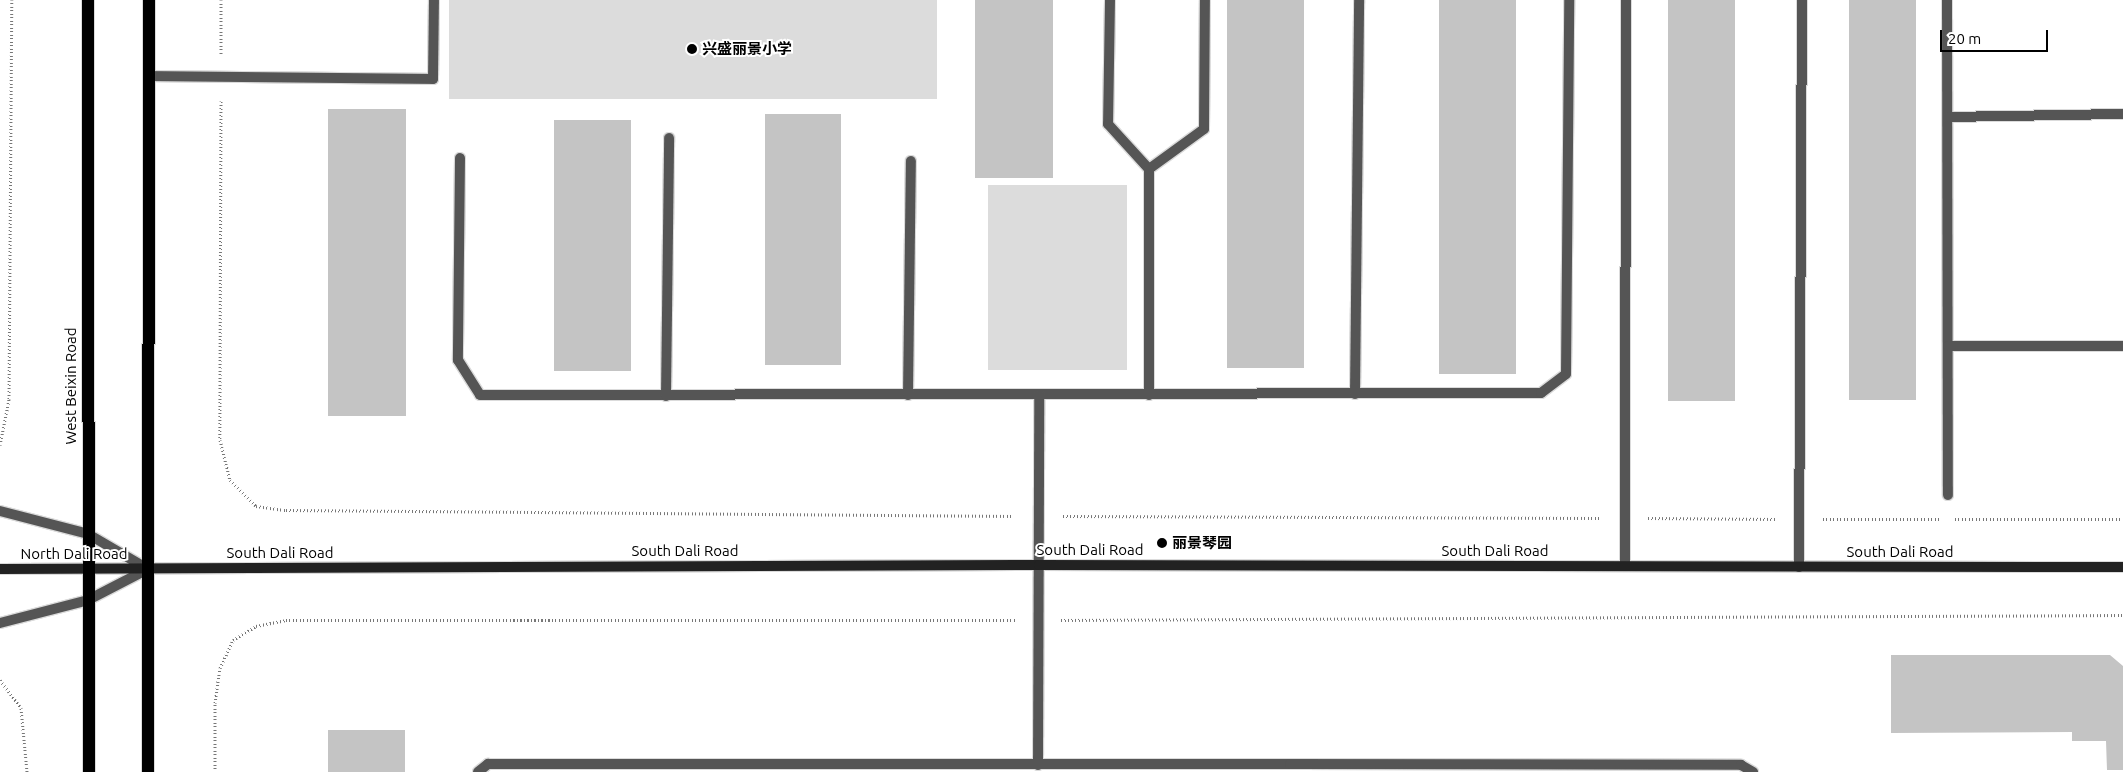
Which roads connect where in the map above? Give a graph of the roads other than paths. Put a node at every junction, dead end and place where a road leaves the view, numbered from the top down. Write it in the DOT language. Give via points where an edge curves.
graph roads {
  1 [pos="88,0"];
  2 [pos="149,0"];
  3 [pos="434,0"];
  4 [pos="1110,0"];
  5 [pos="1204,0"];
  6 [pos="1360,0"];
  7 [pos="1569,0"];
  8 [pos="1626,0"];
  9 [pos="1802,0"];
  10 [pos="1947,0"];
  11 [pos="149,76"];
  12 [pos="2123,114"];
  13 [pos="1948,117"];
  14 [pos="668,138"];
  15 [pos="460,158"];
  16 [pos="911,161"];
  17 [pos="1149,169"];
  18 [pos="1948,346"];
  19 [pos="2123,346"];
  20 [pos="1355,394"];
  21 [pos="908,395"];
  22 [pos="1039,395"];
  23 [pos="1149,395"];
  24 [pos="666,396"];
  25 [pos="1948,495"];
  26 [pos="0,512"];
  27 [pos="88,534"];
  28 [pos="1039,565"];
  29 [pos="1625,566"];
  30 [pos="1799,567"];
  31 [pos="2123,567"];
  32 [pos="0,569"];
  33 [pos="88,569"];
  34 [pos="148,569"];
  35 [pos="88,600"];
  36 [pos="0,623"];
  37 [pos="1038,765"];
  38 [pos="1290,768"];
  39 [pos="1389,768"];
  40 [pos="1557,768"];
  41 [pos="693,769"];
  42 [pos="796,769"];
  43 [pos="89,772"];
  44 [pos="148,772"];
  45 [pos="478,772"];
  46 [pos="1753,772"];
  1 -- 27 [label="main road, West Beixin Road"];
  2 -- 11 [label="main road"];
  3 -- 11 [label="street" via="433,79"];
  4 -- 17 [label="street" via="1108,124"];
  5 -- 17 [label="street" via="1204,129"];
  6 -- 20 [label="street"];
  7 -- 20 [label="street" via="1566,374 1541,393"];
  8 -- 29 [label="street"];
  9 -- 30 [label="street"];
  10 -- 13 [label="street"];
  11 -- 34 [label="main road"];
  12 -- 13 [label="street"];
  13 -- 18 [label="street"];
  14 -- 24 [label="street"];
  15 -- 24 [label="street" via="458,360 480,395"];
  16 -- 21 [label="street"];
  17 -- 23 [label="street"];
  18 -- 19 [label="street"];
  18 -- 25 [label="street"];
  20 -- 23 [label="street"];
  21 -- 22 [label="street"];
  21 -- 24 [label="street"];
  22 -- 23 [label="street"];
  22 -- 28 [label="street"];
  26 -- 27 [label="street"];
  27 -- 33 [label="main road, West Beixin Road"];
  27 -- 34 [label="street"];
  28 -- 29 [label="street, South Dali Road"];
  28 -- 34 [label="street, South Dali Road"];
  28 -- 37 [label="street"];
  29 -- 30 [label="street, South Dali Road"];
  30 -- 31 [label="street, South Dali Road"];
  32 -- 33 [label="street, North Dali Road"];
  33 -- 34 [label="street, North Dali Road"];
  33 -- 35 [label="main road, West Beixin Road"];
  34 -- 35 [label="street"];
  34 -- 44 [label="main road"];
  35 -- 36 [label="street"];
  35 -- 43 [label="main road, West Beixin Road"];
  37 -- 38 [label="street"];
  37 -- 42 [label="street"];
  38 -- 39 [label="street"];
  39 -- 40 [label="street"];
  40 -- 46 [label="street" via="1741,764"];
  41 -- 42 [label="street"];
  41 -- 45 [label="street" via="488,764"];
}
